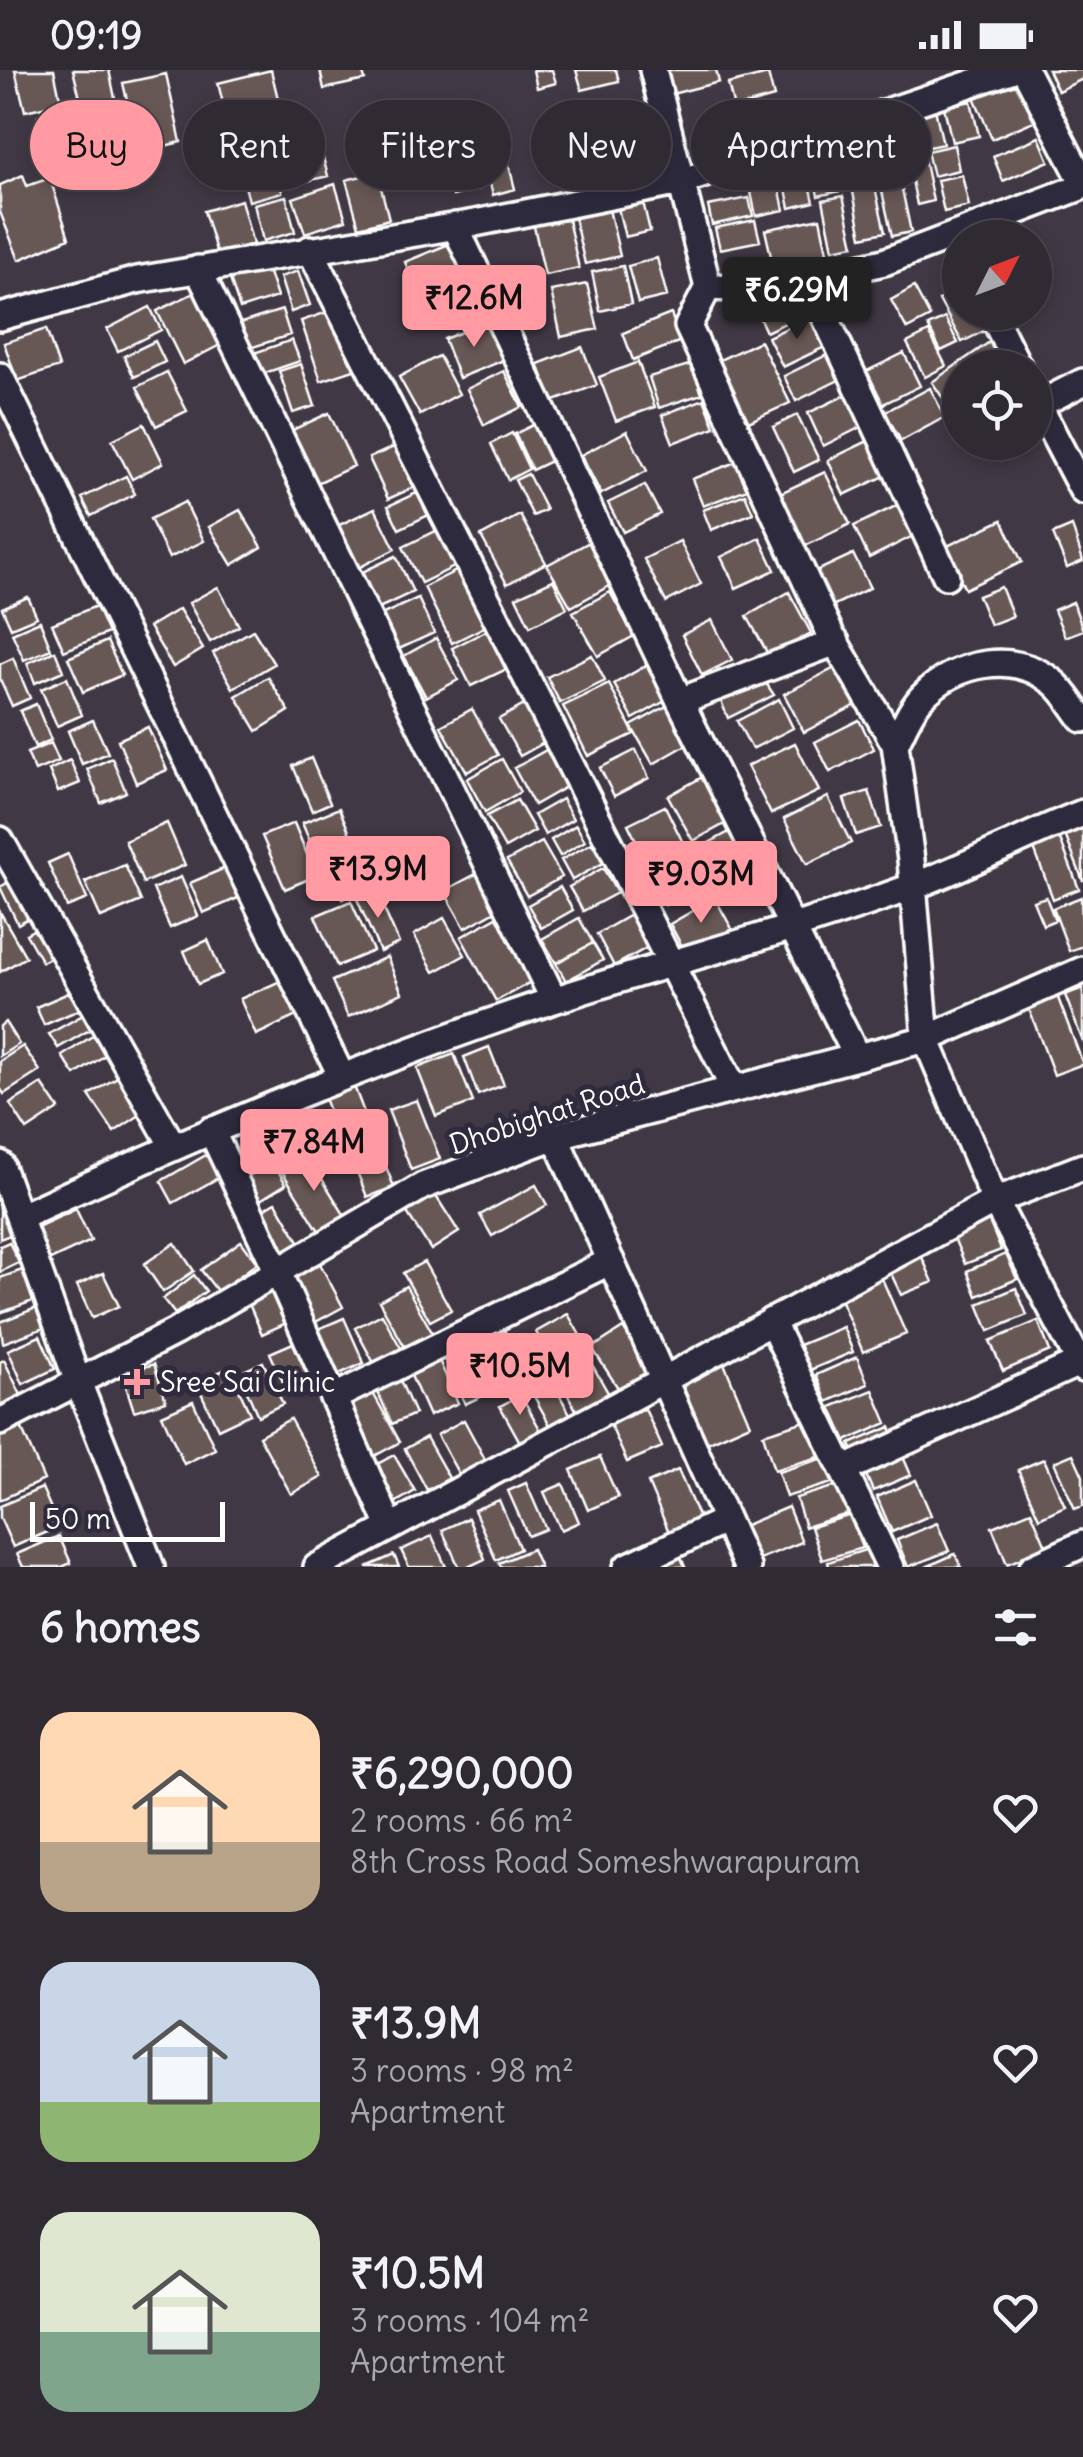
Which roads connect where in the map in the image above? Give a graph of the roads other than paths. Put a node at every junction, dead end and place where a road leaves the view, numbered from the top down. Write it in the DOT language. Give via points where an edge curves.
graph roads {
  1 [pos="653,70"];
  2 [pos="1012,70"];
  3 [pos="1025,70"];
  4 [pos="681,182"];
  5 [pos="1083,184"];
  6 [pos="1008,220"];
  7 [pos="455,226"];
  8 [pos="942,248"];
  9 [pos="310,249"];
  10 [pos="198,269"];
  11 [pos="808,280"];
  12 [pos="708,287"];
  13 [pos="0,317"];
  14 [pos="0,376"];
  15 [pos="1083,382"];
  16 [pos="1052,395"];
  17 [pos="1052,431"];
  18 [pos="1083,492"];
  19 [pos="946,576"];
  20 [pos="836,642"];
  21 [pos="680,701"];
  22 [pos="1083,719"];
  23 [pos="895,744"];
  24 [pos="1083,814"];
  25 [pos="0,840"];
  26 [pos="913,886"];
  27 [pos="794,928"];
  28 [pos="671,963"];
  29 [pos="1083,970"];
  30 [pos="554,1000"];
  31 [pos="926,1038"];
  32 [pos="856,1056"];
  33 [pos="341,1075"];
  34 [pos="734,1089"];
  35 [pos="211,1130"];
  36 [pos="555,1136"];
  37 [pos="172,1146"];
  38 [pos="0,1164"];
  39 [pos="1083,1167"];
  40 [pos="995,1201"];
  41 [pos="21,1216"];
  42 [pos="611,1261"];
  43 [pos="278,1272"];
  44 [pos="772,1321"];
  45 [pos="1082,1364"];
  46 [pos="664,1380"];
  47 [pos="78,1382"];
  48 [pos="333,1398"];
  49 [pos="0,1422"];
  50 [pos="843,1470"];
  51 [pos="726,1520"];
  52 [pos="390,1528"];
  53 [pos="1083,1544"];
  54 [pos="151,1567"];
  55 [pos="317,1567"];
  56 [pos="628,1567"];
  57 [pos="747,1567"];
  58 [pos="890,1567"];
  59 [pos="1034,1567"];
  1 -- 4 [label="street"];
  2 -- 4 [label="street"];
  3 -- 5 [label="street"];
  4 -- 7 [label="street"];
  4 -- 12 [label="street"];
  5 -- 6 [label="street"];
  7 -- 9 [label="street"];
  7 -- 21 [label="street"];
  8 -- 11 [label="street"];
  9 -- 10 [label="street"];
  9 -- 28 [label="street"];
  10 -- 13 [label="street"];
  10 -- 30 [label="street"];
  11 -- 12 [label="street" via="765,290"];
  11 -- 19 [label="street"];
  12 -- 20 [label="street" via="688,326"];
  14 -- 33 [label="street"];
  15 -- 16 [label="street"];
  17 -- 18 [label="street"];
  20 -- 21 [label="street"];
  20 -- 23 [label="street"];
  21 -- 27 [label="street"];
  22 -- 23 [label="street" via="1054,682 1020,666 989,662 952,673 920,698"];
  23 -- 26 [label="street"];
  24 -- 26 [label="street"];
  25 -- 37 [label="street"];
  26 -- 27 [label="street"];
  26 -- 31 [label="street"];
  27 -- 28 [label="street"];
  27 -- 32 [label="street"];
  28 -- 30 [label="street"];
  28 -- 34 [label="street"];
  29 -- 31 [label="street, Dhobighat Road"];
  30 -- 33 [label="street"];
  31 -- 32 [label="street, Dhobighat Road"];
  31 -- 40 [label="street"];
  32 -- 34 [label="street, Dhobighat Road"];
  33 -- 35 [label="street"];
  34 -- 36 [label="street, Dhobighat Road"];
  35 -- 37 [label="street"];
  35 -- 43 [label="street"];
  36 -- 42 [label="street"];
  36 -- 43 [label="street, Dhobighat Road" via="424,1186"];
  37 -- 41 [label="street"];
  38 -- 41 [label="street"];
  39 -- 40 [label="street"];
  40 -- 44 [label="street"];
  40 -- 45 [label="street"];
  41 -- 47 [label="street"];
  42 -- 46 [label="street"];
  42 -- 48 [label="street"];
  43 -- 47 [label="street, Dhobighat Road"];
  43 -- 48 [label="street"];
  44 -- 46 [label="street"];
  44 -- 50 [label="street"];
  45 -- 50 [label="street"];
  46 -- 51 [label="street"];
  46 -- 52 [label="street"];
  47 -- 49 [label="street, Dhobighat Road"];
  47 -- 54 [label="street"];
  48 -- 52 [label="street"];
  50 -- 58 [label="street"];
  51 -- 56 [label="street"];
  51 -- 57 [label="street"];
  52 -- 55 [label="street"];
  53 -- 59 [label="street"];
}
